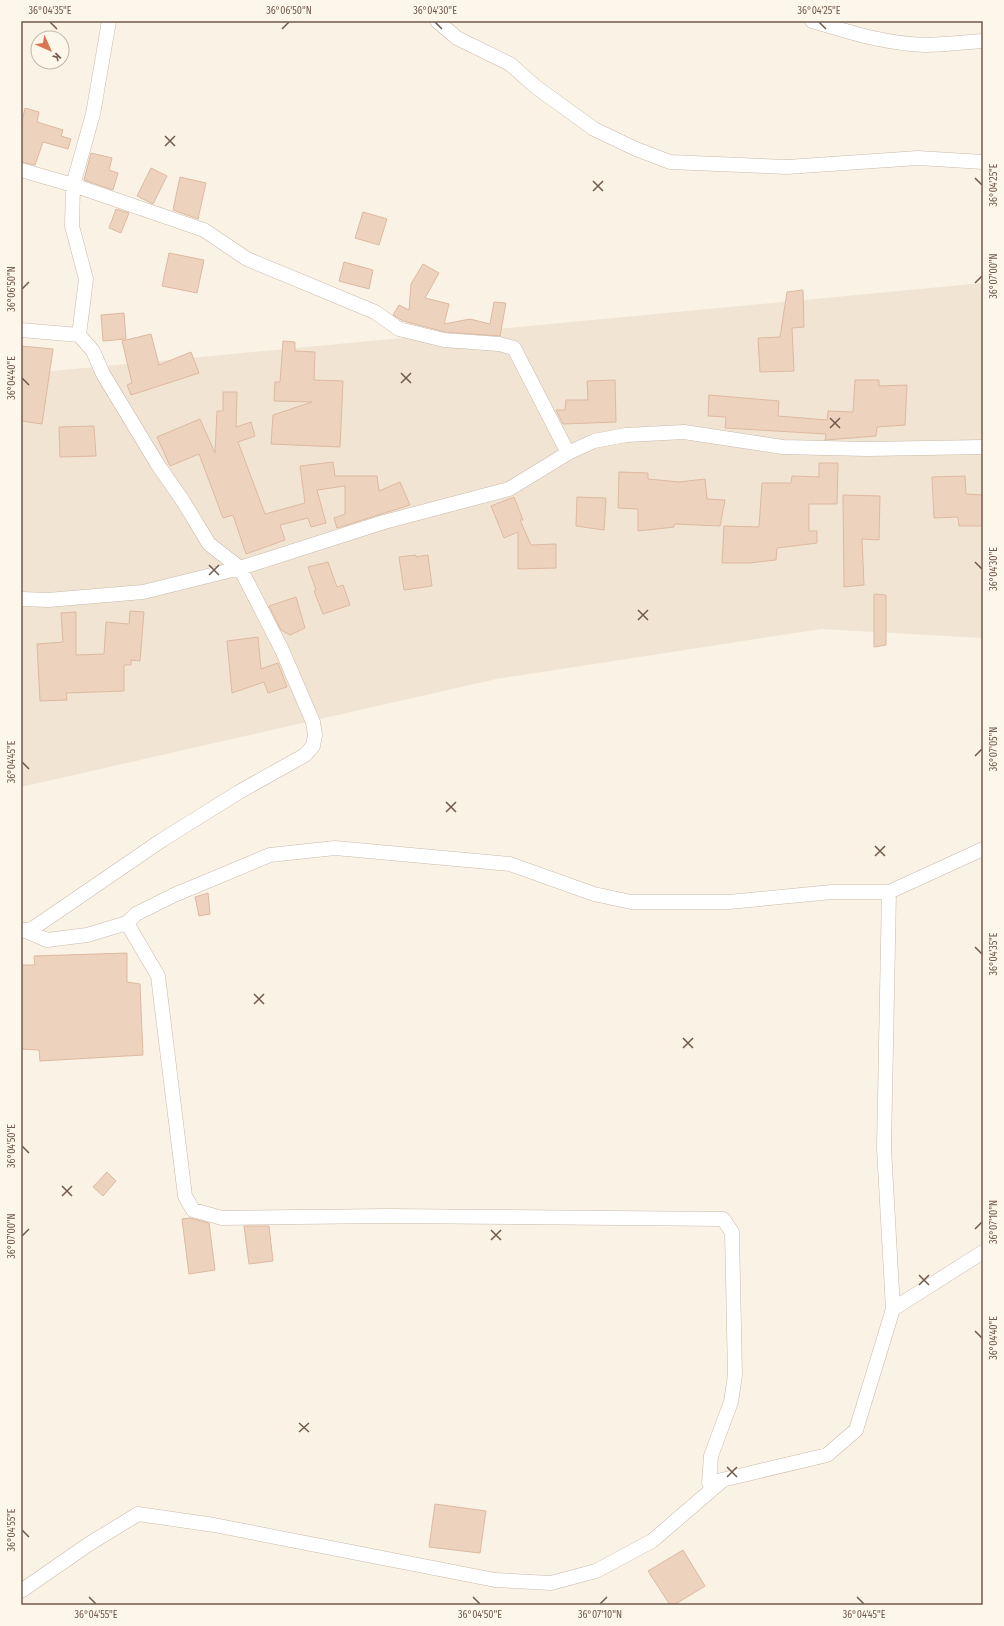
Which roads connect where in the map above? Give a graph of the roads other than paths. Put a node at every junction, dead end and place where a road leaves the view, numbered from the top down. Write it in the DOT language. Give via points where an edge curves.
graph roads {
  1 [pos="109,21"];
  2 [pos="437,21"];
  3 [pos="812,21"];
  4 [pos="983,41"];
  5 [pos="983,162"];
  6 [pos="21,170"];
  7 [pos="73,185"];
  8 [pos="21,330"];
  9 [pos="78,335"];
  10 [pos="983,447"];
  11 [pos="568,453"];
  12 [pos="240,568"];
  13 [pos="21,599"];
  14 [pos="983,849"];
  15 [pos="889,892"];
  16 [pos="127,923"];
  17 [pos="23,930"];
  18 [pos="983,1252"];
  19 [pos="893,1309"];
  20 [pos="726,1478"];
  21 [pos="21,1591"];
  1 -- 7 [label="street" via="93,114"];
  2 -- 5 [label="street" via="457,38 510,64 536,87 594,128 636,149 670,162 787,167 918,158"];
  3 -- 4 [label="street" via="892,42 926,45"];
  6 -- 7 [label="street"];
  7 -- 9 [label="street" via="72,226 86,279"];
  7 -- 11 [label="street" via="204,230 247,259 375,312 399,329 444,340 499,344 514,348"];
  8 -- 9 [label="street"];
  9 -- 12 [label="street" via="93,351 103,374 209,544"];
  10 -- 11 [label="street" via="783,447 684,432 626,435 594,441"];
  11 -- 12 [label="street" via="509,489 384,522"];
  12 -- 13 [label="street" via="143,592 48,600"];
  12 -- 17 [label="street" via="282,650 313,722 313,746 305,756 239,792 162,840 32,929"];
  14 -- 15 [label="street"];
  15 -- 16 [label="street" via="832,892 729,902 631,902 594,894 510,864 335,848 270,855 174,895 136,914"];
  15 -- 19 [label="street" via="884,1148"];
  16 -- 17 [label="street" via="87,935 47,940"];
  16 -- 20 [label="street" via="158,976 185,1196 193,1210 222,1218 395,1216 723,1219 732,1232 735,1375 731,1402 710,1456 709,1483"];
  18 -- 19 [label="street"];
  19 -- 20 [label="street" via="856,1430 827,1455"];
  20 -- 21 [label="street" via="652,1541 596,1571 551,1583 494,1580 214,1524 138,1514"];
}
